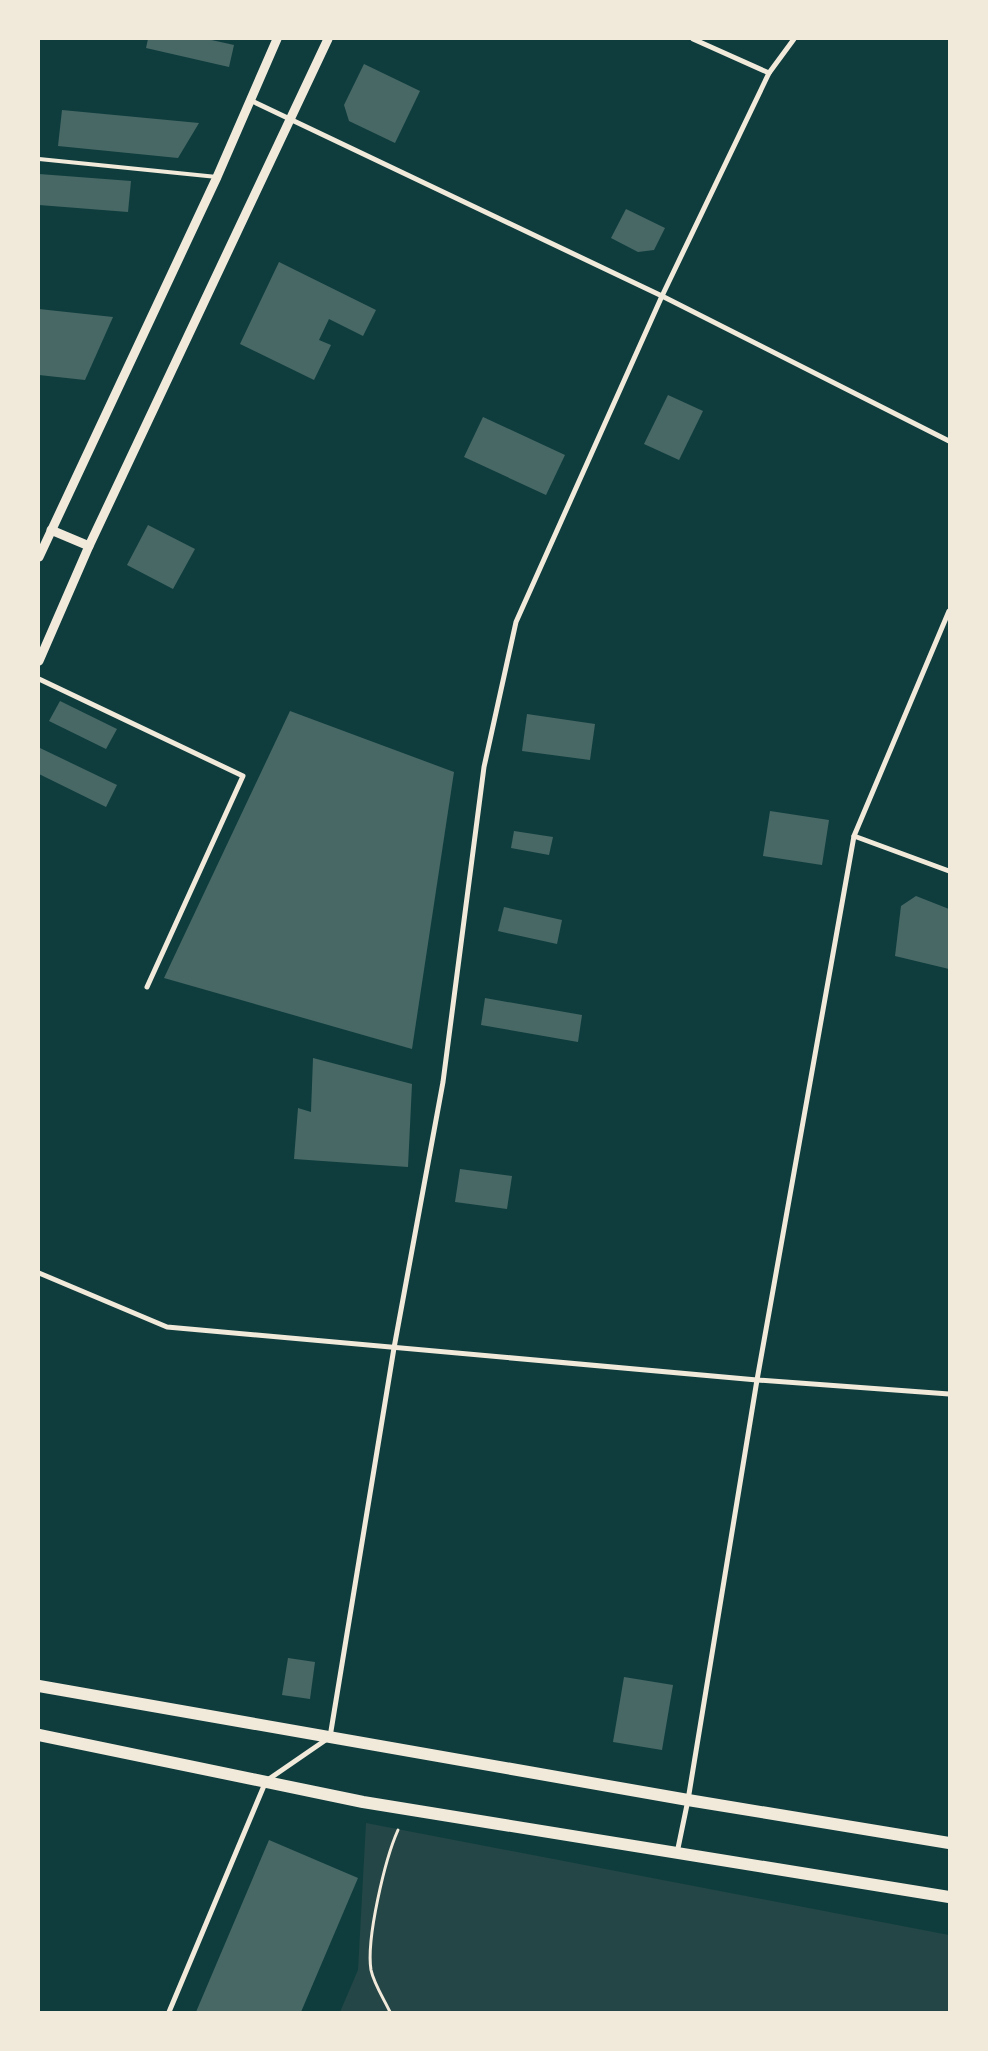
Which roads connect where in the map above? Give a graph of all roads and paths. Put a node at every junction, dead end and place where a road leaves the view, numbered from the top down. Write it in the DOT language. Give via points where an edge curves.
graph roads {
  1 [pos="277,39"];
  2 [pos="328,39"];
  3 [pos="692,39"];
  4 [pos="794,39"];
  5 [pos="769,73"];
  6 [pos="250,100"];
  7 [pos="291,118"];
  8 [pos="39,159"];
  9 [pos="217,177"];
  10 [pos="662,296"];
  11 [pos="949,441"];
  12 [pos="51,530"];
  13 [pos="89,546"];
  14 [pos="39,558"];
  15 [pos="949,611"];
  16 [pos="39,661"];
  17 [pos="39,679"];
  18 [pos="854,836"];
  19 [pos="949,870"];
  20 [pos="147,986"];
  21 [pos="39,1273"];
  22 [pos="394,1348"];
  23 [pos="757,1380"];
  24 [pos="949,1394"];
  25 [pos="39,1686"];
  26 [pos="39,1735"];
  27 [pos="330,1737"];
  28 [pos="266,1782"];
  29 [pos="688,1800"];
  30 [pos="400,1825"];
  31 [pos="949,1843"];
  32 [pos="677,1853"];
  33 [pos="949,1897"];
  34 [pos="169,2012"];
  35 [pos="390,2012"];
  1 -- 6 [label="street"];
  2 -- 7 [label="street"];
  3 -- 5 [label="street"];
  4 -- 5 [label="street"];
  5 -- 10 [label="street"];
  6 -- 7 [label="street"];
  6 -- 9 [label="street"];
  7 -- 10 [label="street"];
  7 -- 13 [label="street"];
  8 -- 9 [label="lane"];
  9 -- 12 [label="street"];
  10 -- 11 [label="street"];
  10 -- 22 [label="street" via="516,622 484,767 442,1082"];
  12 -- 13 [label="street"];
  12 -- 14 [label="street"];
  13 -- 16 [label="street"];
  15 -- 18 [label="street"];
  17 -- 20 [label="street" via="243,776"];
  18 -- 19 [label="street"];
  18 -- 23 [label="street"];
  21 -- 22 [label="street" via="167,1328"];
  22 -- 23 [label="street"];
  22 -- 27 [label="street"];
  23 -- 24 [label="street"];
  23 -- 29 [label="street"];
  25 -- 27 [label="main road"];
  26 -- 28 [label="main road"];
  27 -- 28 [label="street"];
  27 -- 29 [label="main road"];
  28 -- 32 [label="main road" via="363,1802"];
  28 -- 34 [label="street"];
  29 -- 31 [label="main road"];
  29 -- 32 [label="street"];
  30 -- 35 [label="path" via="391,1846 369,1956 372,1973"];
  32 -- 33 [label="main road"];
}
